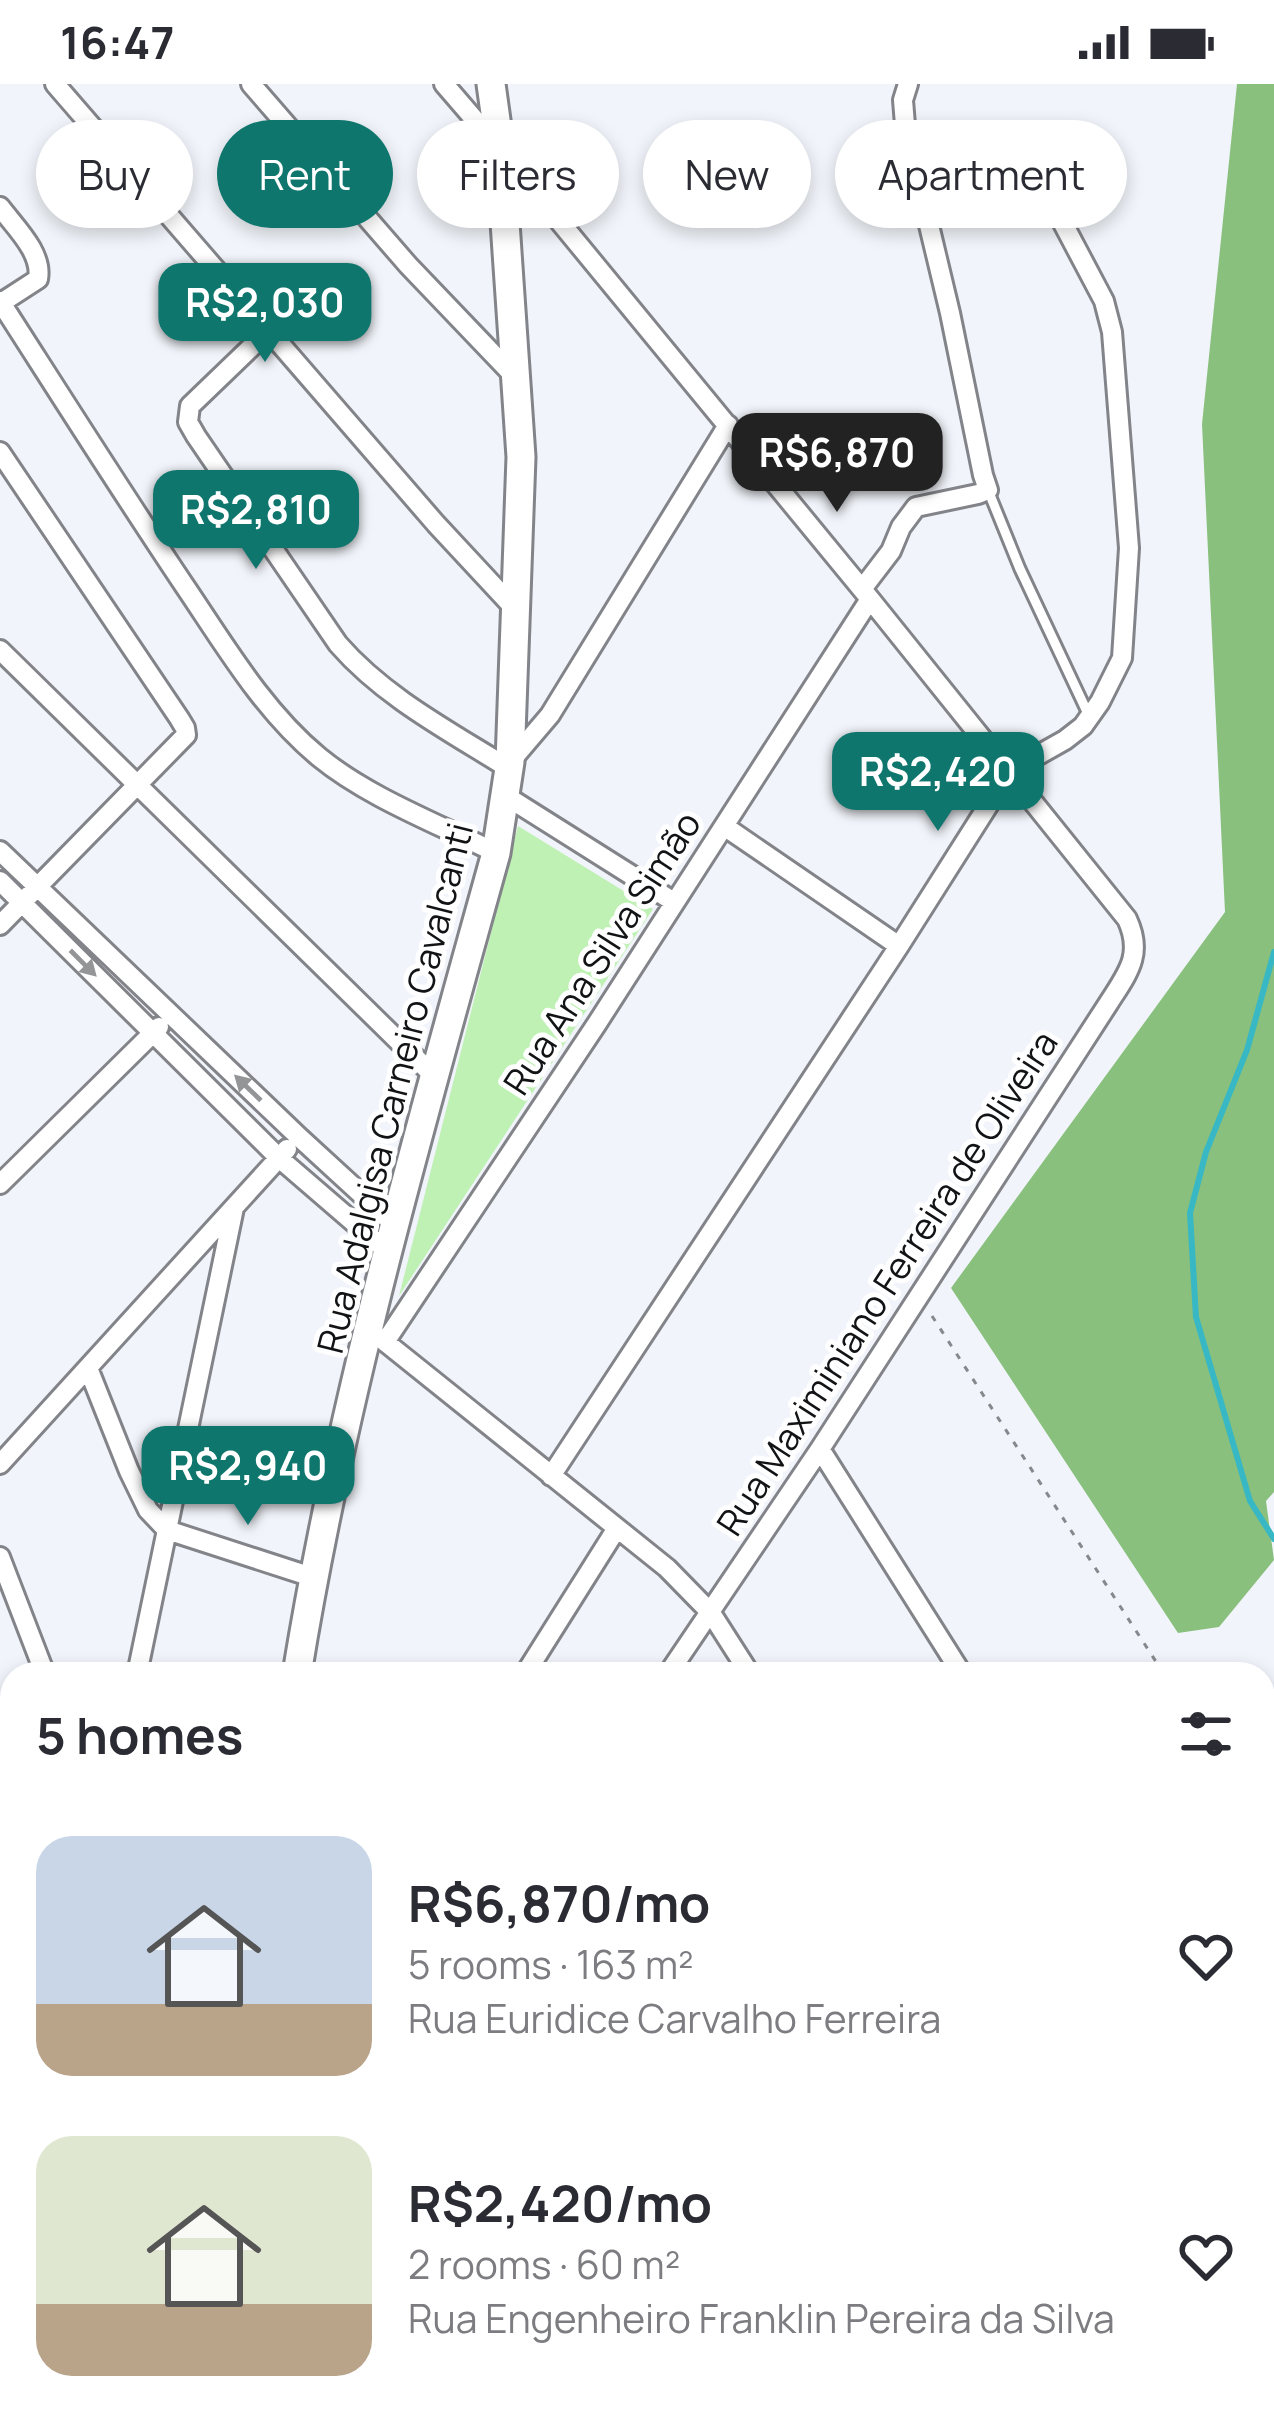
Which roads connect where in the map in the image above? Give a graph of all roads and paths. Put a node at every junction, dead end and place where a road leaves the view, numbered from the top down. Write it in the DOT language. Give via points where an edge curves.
graph roads {
  1 [pos="55,84"];
  2 [pos="251,84"];
  3 [pos="444,84"];
  4 [pos="491,84"];
  5 [pos="908,84"];
  6 [pos="475,120"];
  7 [pos="496,120"];
  8 [pos="0,208"];
  9 [pos="506,228"];
  10 [pos="565,228"];
  11 [pos="1066,228"];
  12 [pos="1,302"];
  13 [pos="269,328"];
  14 [pos="517,379"];
  15 [pos="728,425"];
  16 [pos="0,452"];
  17 [pos="988,490"];
  18 [pos="866,594"];
  19 [pos="516,610"];
  20 [pos="0,650"];
  21 [pos="1090,718"];
  22 [pos="1010,771"];
  23 [pos="508,775"];
  24 [pos="139,783"];
  25 [pos="724,826"];
  26 [pos="0,851"];
  27 [pos="496,853"];
  28 [pos="0,881"];
  29 [pos="37,887"];
  30 [pos="674,902"];
  31 [pos="22,903"];
  32 [pos="0,925"];
  33 [pos="898,946"];
  34 [pos="170,1014"];
  35 [pos="154,1032"];
  36 [pos="434,1076"];
  37 [pos="299,1137"];
  38 [pos="279,1158"];
  39 [pos="0,1184"];
  40 [pos="234,1208"];
  41 [pos="391,1239"];
  42 [pos="918,1294"];
  43 [pos="377,1335"];
  44 [pos="88,1368"];
  45 [pos="820,1449"];
  46 [pos="0,1464"];
  47 [pos="551,1475"];
  48 [pos="617,1528"];
  49 [pos="167,1530"];
  50 [pos="0,1557"];
  51 [pos="312,1577"];
  52 [pos="710,1613"];
  53 [pos="40,1662"];
  54 [pos="140,1662"];
  55 [pos="298,1662"];
  56 [pos="533,1662"];
  57 [pos="676,1662"];
  58 [pos="742,1662"];
  59 [pos="954,1662"];
  60 [pos="1156,1662"];
  1 -- 13 [label="street"];
  2 -- 14 [label="street"];
  3 -- 6 [label="street"];
  4 -- 7 [label="main road, Rua Adalgisa Carneiro Cavalcanti"];
  5 -- 17 [label="street" via="905,125"];
  8 -- 12 [label="street" via="40,265 38,279"];
  9 -- 14 [label="main road, Rua Adalgisa Carneiro Cavalcanti"];
  10 -- 15 [label="street"];
  11 -- 21 [label="street" via="1112,332 1129,548 1122,658"];
  12 -- 27 [label="street" via="202,611 288,727 369,790"];
  13 -- 19 [label="street"];
  13 -- 23 [label="street" via="190,406 188,422 354,663"];
  14 -- 19 [label="main road, Rua Adalgisa Carneiro Cavalcanti"];
  15 -- 18 [label="street"];
  15 -- 23 [label="street"];
  16 -- 24 [label="street" via="185,728 178,746"];
  17 -- 18 [label="street, Rua Ana Silva Simão" via="916,507"];
  17 -- 21 [label="lane"];
  18 -- 22 [label="street"];
  18 -- 25 [label="street, Rua Ana Silva Simão"];
  19 -- 23 [label="main road, Rua Adalgisa Carneiro Cavalcanti"];
  20 -- 24 [label="street"];
  21 -- 22 [label="street"];
  22 -- 33 [label="street"];
  22 -- 42 [label="street, Rua Maximiniano Ferreira de Oliveira" via="1127,919 1136,947"];
  23 -- 27 [label="main road, Rua Adalgisa Carneiro Cavalcanti"];
  23 -- 30 [label="street"];
  24 -- 29 [label="street"];
  24 -- 36 [label="street"];
  25 -- 30 [label="street, Rua Ana Silva Simão"];
  25 -- 33 [label="street"];
  26 -- 29 [label="street"];
  27 -- 36 [label="main road, Rua Adalgisa Carneiro Cavalcanti"];
  28 -- 31 [label="street"];
  29 -- 31 [label="street"];
  29 -- 34 [label="street"];
  30 -- 43 [label="street, Rua Ana Silva Simão"];
  31 -- 32 [label="street"];
  31 -- 35 [label="street, one-way"];
  33 -- 47 [label="street"];
  34 -- 35 [label="street"];
  37 -- 34 [label="street, one-way"];
  35 -- 38 [label="street"];
  35 -- 39 [label="street"];
  36 -- 41 [label="main road, Rua Adalgisa Carneiro Cavalcanti"];
  37 -- 38 [label="street"];
  37 -- 41 [label="street"];
  38 -- 40 [label="street"];
  38 -- 41 [label="street"];
  40 -- 44 [label="street"];
  40 -- 49 [label="street"];
  41 -- 43 [label="main road, Rua Adalgisa Carneiro Cavalcanti"];
  42 -- 45 [label="street, Rua Maximiniano Ferreira de Oliveira"];
  42 -- 60 [label="path"];
  43 -- 47 [label="street"];
  43 -- 51 [label="main road, Rua Adalgisa Carneiro Cavalcanti"];
  44 -- 46 [label="street"];
  44 -- 49 [label="street" via="148,1510"];
  45 -- 52 [label="street, Rua Maximiniano Ferreira de Oliveira"];
  45 -- 59 [label="street"];
  47 -- 48 [label="street"];
  48 -- 52 [label="street"];
  48 -- 56 [label="street"];
  49 -- 51 [label="street"];
  49 -- 54 [label="street"];
  50 -- 53 [label="street"];
  51 -- 55 [label="main road, Rua Adalgisa Carneiro Cavalcanti"];
  52 -- 57 [label="street, Rua Maximiniano Ferreira de Oliveira"];
  52 -- 58 [label="street"];
}
